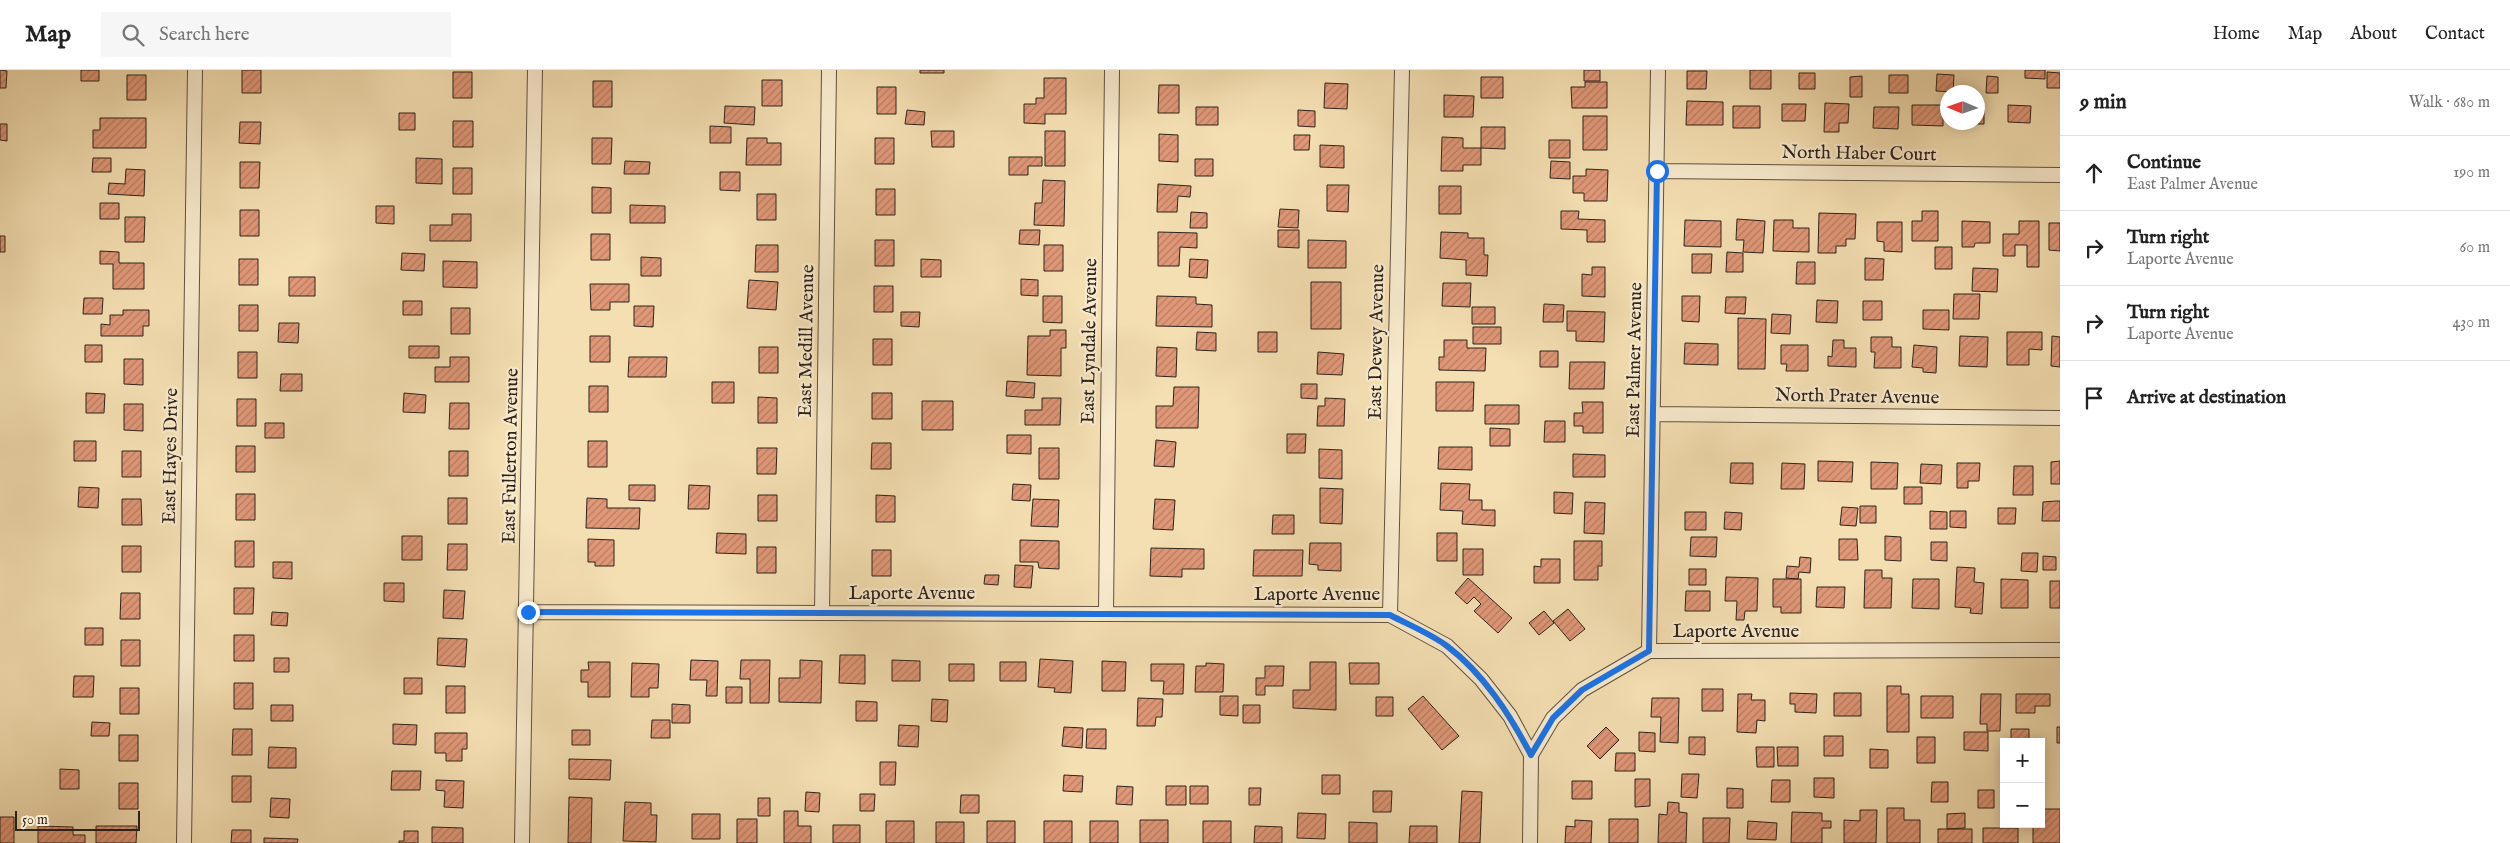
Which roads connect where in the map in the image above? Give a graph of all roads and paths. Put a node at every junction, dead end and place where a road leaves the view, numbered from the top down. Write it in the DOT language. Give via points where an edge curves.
graph roads {
  1 [pos="196,70"];
  2 [pos="535,70"];
  3 [pos="829,70"];
  4 [pos="1112,70"];
  5 [pos="1402,70"];
  6 [pos="1658,70"];
  7 [pos="1657,171"];
  8 [pos="2060,175"];
  9 [pos="1653,414"];
  10 [pos="2060,418"];
  11 [pos="528,612"];
  12 [pos="1106,612"];
  13 [pos="822,613"];
  14 [pos="1390,615"];
  15 [pos="2060,650"];
  16 [pos="1649,651"];
  17 [pos="1531,755"];
  18 [pos="184,843"];
  19 [pos="522,843"];
  20 [pos="1530,843"];
  1 -- 18 [label="street, East Hayes Drive"];
  2 -- 11 [label="street, East Fullerton Avenue"];
  3 -- 13 [label="street, East Medill Avenue"];
  4 -- 12 [label="street, East Lyndale Avenue"];
  5 -- 14 [label="street, East Dewey Avenue"];
  6 -- 7 [label="street, East Palmer Avenue"];
  7 -- 8 [label="street, North Haber Court"];
  7 -- 9 [label="street, East Palmer Avenue"];
  9 -- 10 [label="street, North Prater Avenue"];
  9 -- 16 [label="street, East Palmer Avenue"];
  11 -- 13 [label="street, Laporte Avenue"];
  11 -- 19 [label="street, East Fullerton Avenue"];
  12 -- 13 [label="street, Laporte Avenue"];
  12 -- 14 [label="street, Laporte Avenue"];
  14 -- 17 [label="street, Laporte Avenue" via="1447,646 1481,678 1510,716"];
  15 -- 16 [label="street, Laporte Avenue"];
  16 -- 17 [label="street, Laporte Avenue" via="1582,690 1553,718"];
  17 -- 20 [label="street"];
}
